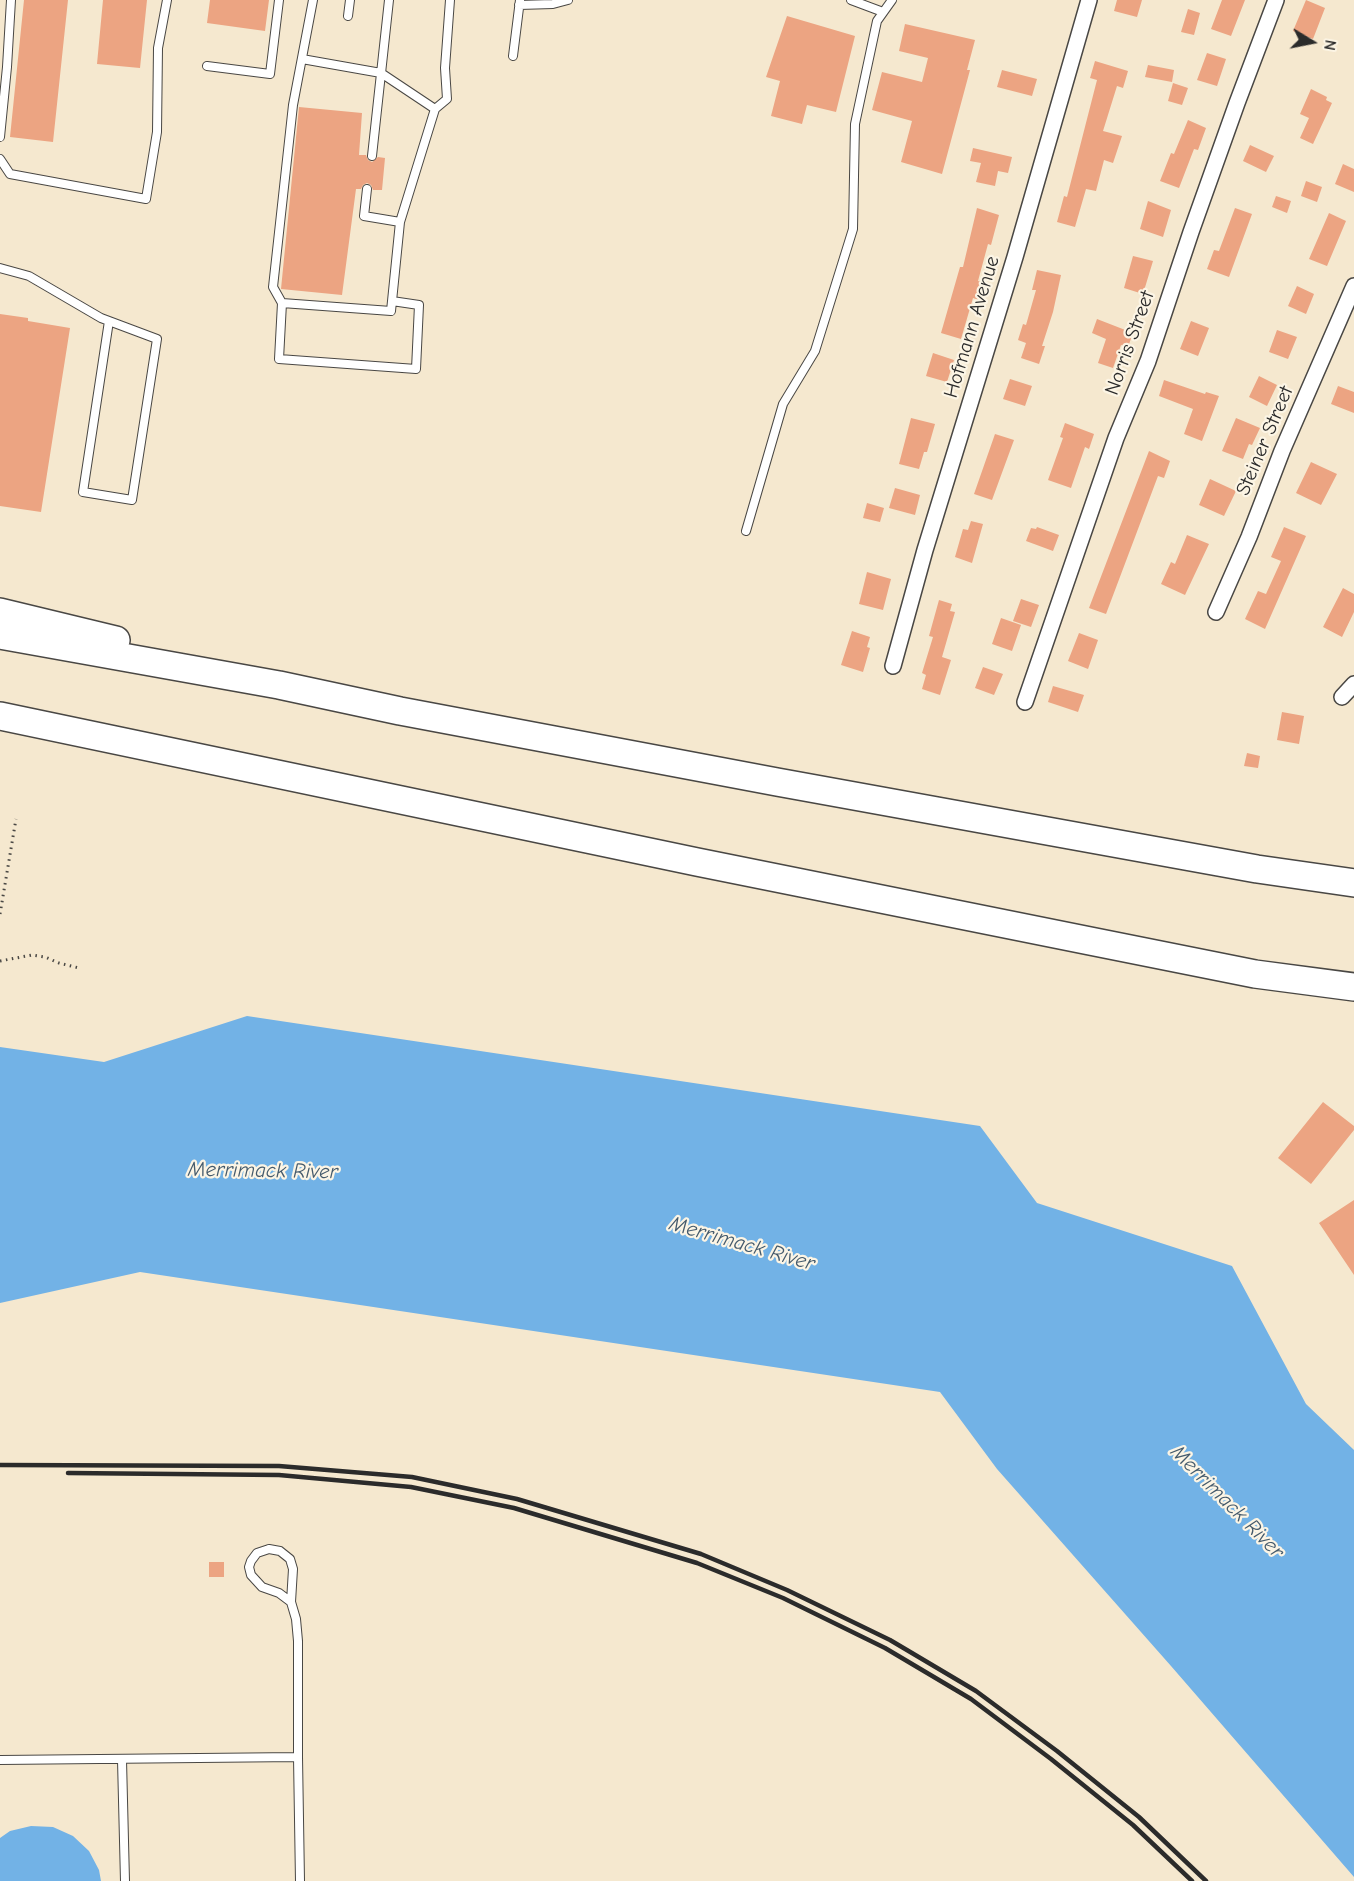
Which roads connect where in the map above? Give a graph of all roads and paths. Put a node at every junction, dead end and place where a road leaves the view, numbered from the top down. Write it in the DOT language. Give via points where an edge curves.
graph roads {
  1 [pos="11,0"];
  2 [pos="167,0"];
  3 [pos="279,0"];
  4 [pos="313,0"];
  5 [pos="350,0"];
  6 [pos="389,0"];
  7 [pos="450,0"];
  8 [pos="568,0"];
  9 [pos="851,0"];
  10 [pos="892,0"];
  11 [pos="1089,0"];
  12 [pos="1276,0"];
  13 [pos="519,2"];
  14 [pos="883,12"];
  15 [pos="348,16"];
  16 [pos="513,56"];
  17 [pos="302,59"];
  18 [pos="207,66"];
  19 [pos="381,73"];
  20 [pos="435,109"];
  21 [pos="0,137"];
  22 [pos="372,156"];
  23 [pos="0,159"];
  24 [pos="368,189"];
  25 [pos="400,222"];
  26 [pos="0,268"];
  27 [pos="1354,286"];
  28 [pos="392,302"];
  29 [pos="282,303"];
  30 [pos="109,321"];
  31 [pos="746,531"];
  32 [pos="0,612"];
  33 [pos="1216,612"];
  34 [pos="0,635"];
  35 [pos="892,666"];
  36 [pos="1354,684"];
  37 [pos="279,685"];
  38 [pos="1342,697"];
  39 [pos="1025,702"];
  40 [pos="0,716"];
  41 [pos="16,819"];
  42 [pos="1354,883"];
  43 [pos="0,914"];
  44 [pos="0,961"];
  45 [pos="79,968"];
  46 [pos="1354,987"];
  47 [pos="291,1602"];
  48 [pos="298,1757"];
  49 [pos="0,1760"];
  50 [pos="122,1760"];
  51 [pos="125,1881"];
  52 [pos="300,1881"];
  1 -- 21 [label="lane"];
  2 -- 23 [label="lane" via="158,48 157,132 146,199 10,174"];
  3 -- 18 [label="lane" via="270,74"];
  4 -- 17 [label="lane"];
  5 -- 15 [label="lane"];
  6 -- 19 [label="lane"];
  7 -- 20 [label="lane" via="447,99"];
  8 -- 13 [label="lane" via="553,4"];
  9 -- 14 [label="lane"];
  10 -- 14 [label="lane"];
  11 -- 35 [label="street, Hofmann Avenue"];
  12 -- 39 [label="street, Norris Street" via="1148,362 1116,438"];
  13 -- 16 [label="lane"];
  14 -- 31 [label="lane" via="877,21 855,124 853,229 815,351 783,404"];
  17 -- 19 [label="lane"];
  17 -- 29 [label="lane" via="293,105 273,287"];
  19 -- 20 [label="lane"];
  19 -- 22 [label="lane"];
  20 -- 25 [label="lane"];
  24 -- 25 [label="lane" via="364,216"];
  25 -- 28 [label="lane"];
  26 -- 30 [label="lane" via="29,276"];
  27 -- 33 [label="street, Steiner Street"];
  28 -- 29 [label="lane" via="390,311"];
  28 -- 29 [label="lane" via="419,305 416,369 279,358"];
  30 -- 30 [label="lane" via="83,492 132,500 157,339"];
  32 -- 37 [label="highway" via="81,630"];
  34 -- 37 [label="highway"];
  36 -- 38 [label="street"];
  37 -- 42 [label="highway" via="801,786"];
  40 -- 46 [label="highway" via="1090,941 1255,974"];
  41 -- 43 [label="path"];
  44 -- 45 [label="path" via="32,955"];
  47 -- 47 [label="lane" via="256,1582 249,1567 257,1553 269,1549 290,1559"];
  47 -- 48 [label="lane" via="298,1641"];
  48 -- 50 [label="lane"];
  48 -- 52 [label="lane"];
  49 -- 50 [label="lane"];
  50 -- 51 [label="lane"];
}
